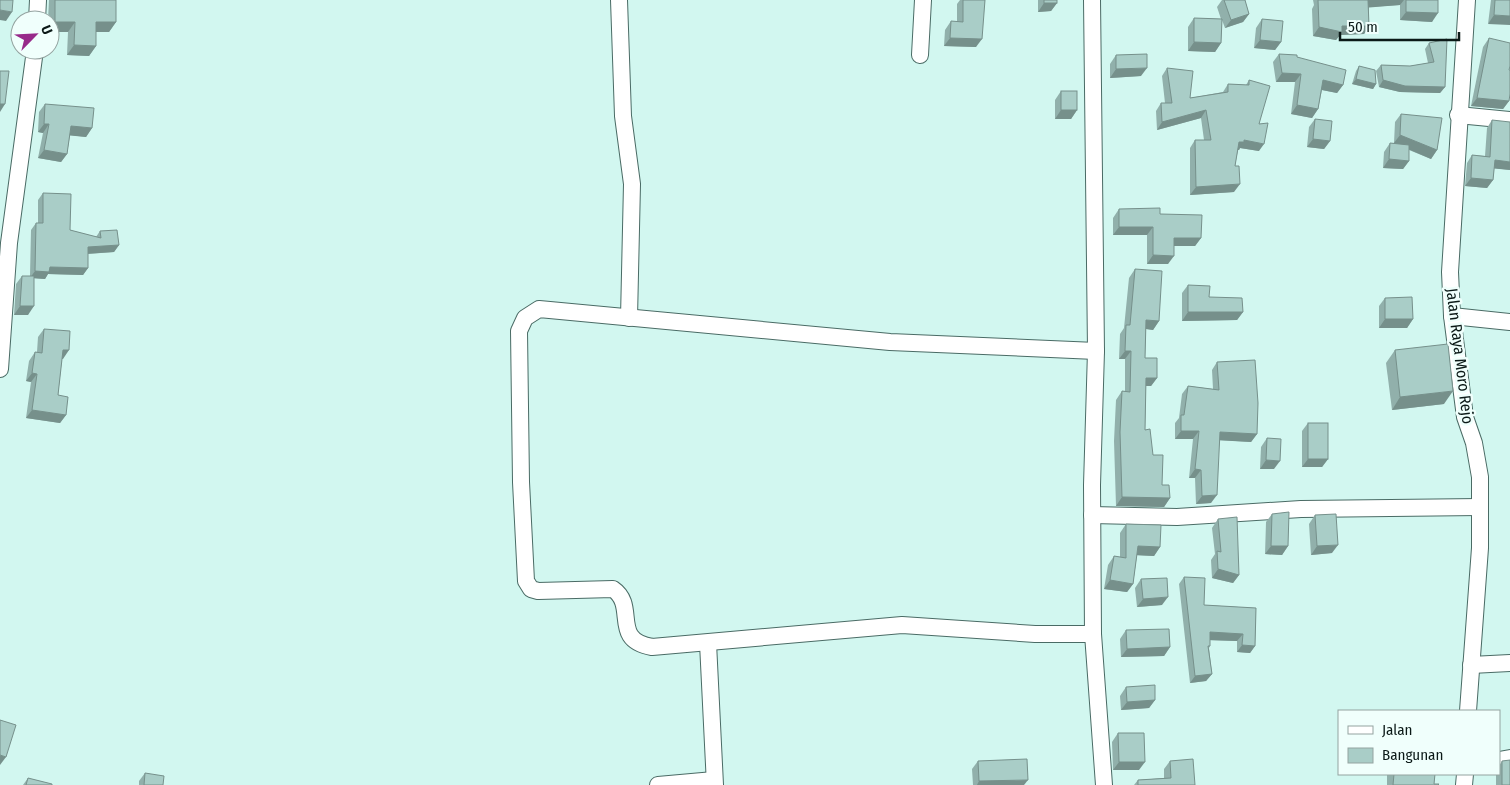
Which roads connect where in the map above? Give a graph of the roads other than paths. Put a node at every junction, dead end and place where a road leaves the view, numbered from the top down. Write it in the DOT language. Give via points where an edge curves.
graph roads {
  1 [pos="619,0"];
  2 [pos="923,0"];
  3 [pos="1092,0"];
  4 [pos="1467,0"];
  5 [pos="920,55"];
  6 [pos="33,60"];
  7 [pos="1458,115"];
  8 [pos="1510,120"];
  9 [pos="5,243"];
  10 [pos="1452,316"];
  11 [pos="629,318"];
  12 [pos="1510,322"];
  13 [pos="1096,351"];
  14 [pos="0,369"];
  15 [pos="1480,507"];
  16 [pos="1092,515"];
  17 [pos="1093,634"];
  18 [pos="708,642"];
  19 [pos="1510,663"];
  20 [pos="1471,665"];
  21 [pos="1468,710"];
  22 [pos="714,783"];
  23 [pos="658,785"];
  24 [pos="1104,785"];
  1 -- 11 [label="street" via="623,116 632,184"];
  2 -- 5 [label="street"];
  3 -- 13 [label="street"];
  4 -- 7 [label="street, Jalan Raya Moro Rejo"];
  6 -- 9 [label="street"];
  7 -- 8 [label="street"];
  7 -- 10 [label="street, Jalan Raya Moro Rejo" via="1450,272"];
  9 -- 14 [label="street"];
  10 -- 12 [label="street"];
  10 -- 15 [label="street, Jalan Raya Moro Rejo" via="1465,417 1478,463"];
  11 -- 13 [label="street" via="890,342"];
  11 -- 18 [label="street" via="539,309 525,318 519,332 526,581 531,589 538,591 613,589 622,601 629,635 640,645 652,647"];
  13 -- 16 [label="street"];
  15 -- 16 [label="street" via="1301,509 1177,517"];
  15 -- 20 [label="street, Jalan Raya Moro Rejo"];
  16 -- 17 [label="street"];
  17 -- 18 [label="street" via="1035,634 902,625"];
  17 -- 24 [label="street"];
  18 -- 22 [label="street"];
  19 -- 20 [label="street"];
  20 -- 21 [label="street, Jalan Raya Moro Rejo"];
  22 -- 23 [label="street"];
}
